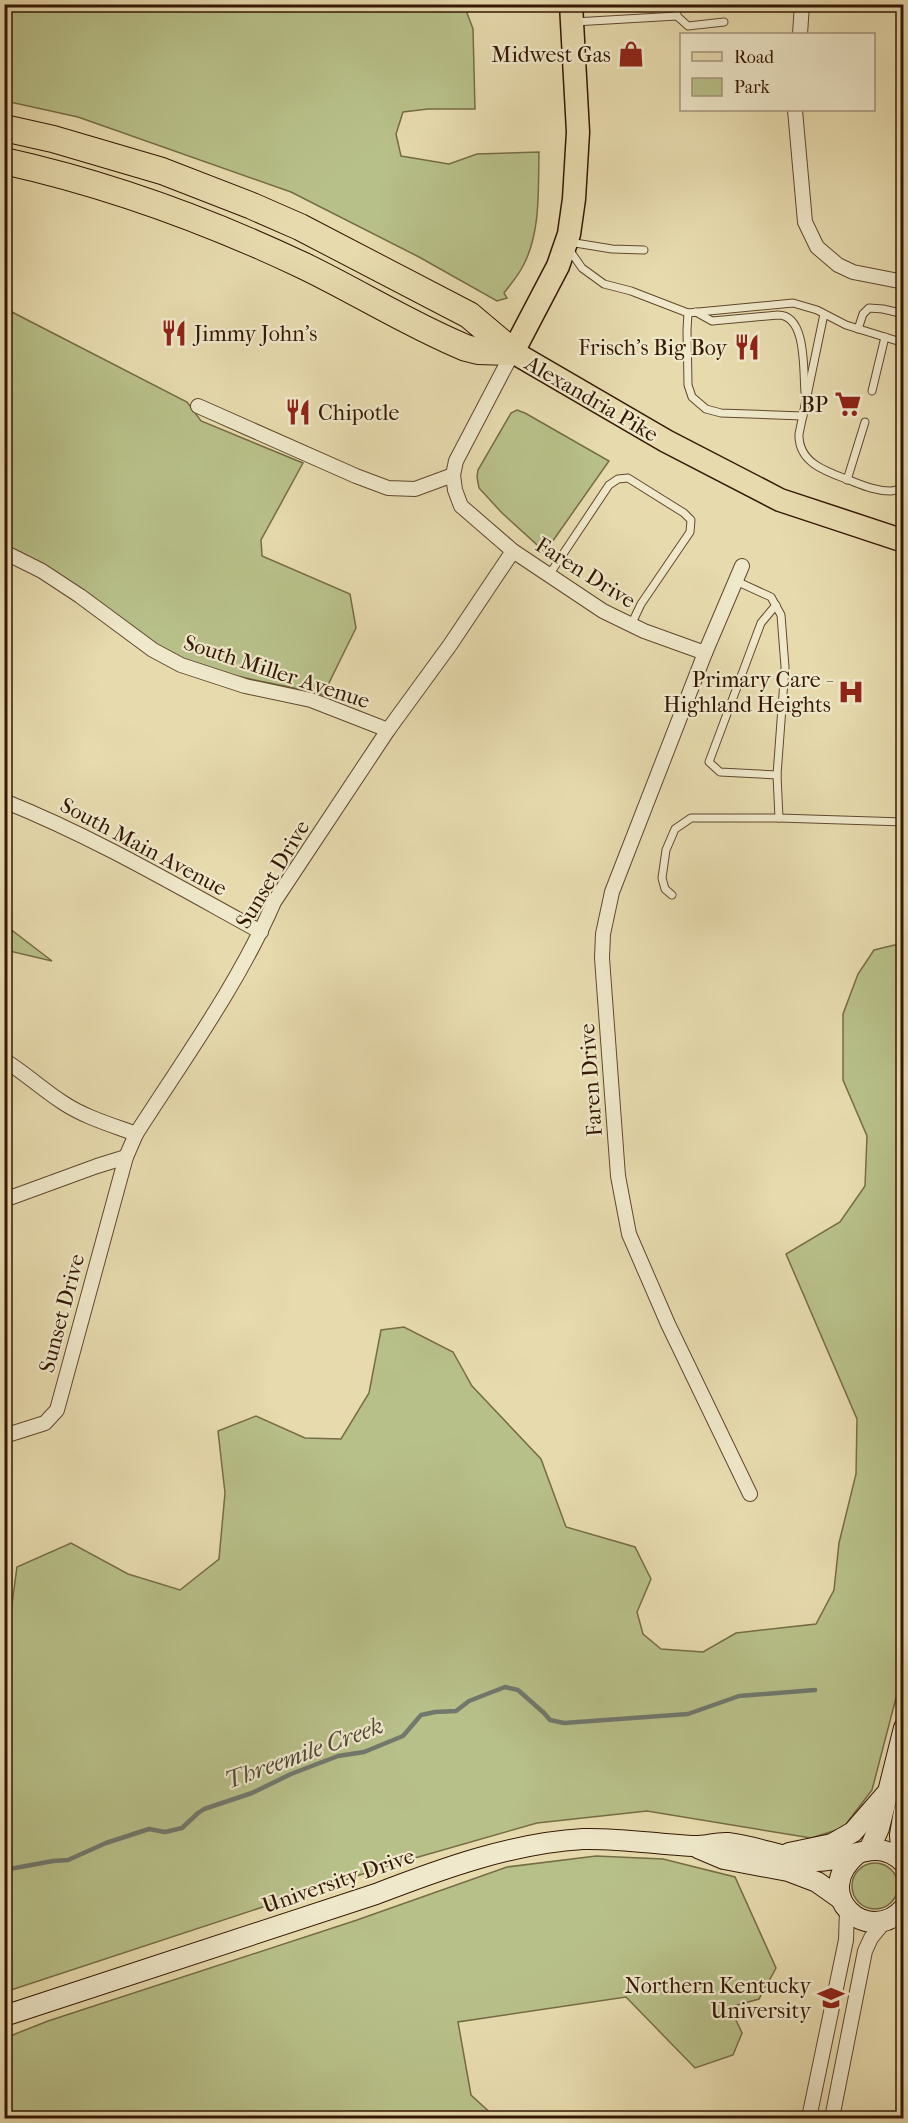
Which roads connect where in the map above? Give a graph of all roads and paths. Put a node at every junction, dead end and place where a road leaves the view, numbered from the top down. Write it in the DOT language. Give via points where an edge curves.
graph roads {
  1 [pos="676,4"];
  2 [pos="802,4"];
  3 [pos="571,13"];
  4 [pos="677,16"];
  5 [pos="724,22"];
  6 [pos="800,33"];
  7 [pos="795,111"];
  8 [pos="4,128"];
  9 [pos="4,161"];
  10 [pos="566,243"];
  11 [pos="644,250"];
  12 [pos="903,282"];
  13 [pos="692,312"];
  14 [pos="824,314"];
  15 [pos="903,315"];
  16 [pos="858,329"];
  17 [pos="885,337"];
  18 [pos="903,343"];
  19 [pos="513,352"];
  20 [pos="872,391"];
  21 [pos="806,401"];
  22 [pos="198,406"];
  23 [pos="802,416"];
  24 [pos="865,422"];
  25 [pos="453,475"];
  26 [pos="847,480"];
  27 [pos="903,488"];
  28 [pos="903,541"];
  29 [pos="513,550"];
  30 [pos="4,552"];
  31 [pos="742,566"];
  32 [pos="549,575"];
  33 [pos="736,581"];
  34 [pos="776,605"];
  35 [pos="632,625"];
  36 [pos="705,653"];
  37 [pos="388,730"];
  38 [pos="777,775"];
  39 [pos="4,801"];
  40 [pos="779,818"];
  41 [pos="903,822"];
  42 [pos="672,895"];
  43 [pos="261,932"];
  44 [pos="4,1060"];
  45 [pos="136,1134"];
  46 [pos="126,1157"];
  47 [pos="4,1200"];
  48 [pos="4,1436"];
  49 [pos="750,1494"];
  50 [pos="903,1728"];
  51 [pos="887,1792"];
  52 [pos="903,1811"];
  53 [pos="695,1847"];
  54 [pos="863,1852"];
  55 [pos="784,1855"];
  56 [pos="903,1862"];
  57 [pos="844,1904"];
  58 [pos="903,1908"];
  59 [pos="885,1921"];
  60 [pos="4,2016"];
  61 [pos="809,2118"];
  62 [pos="832,2118"];
  1 -- 4 [label="lane"];
  2 -- 6 [label="street"];
  3 -- 4 [label="lane"];
  3 -- 10 [label="main road, Alexandria Pike" via="578,132 574,198"];
  4 -- 5 [label="lane" via="688,26"];
  7 -- 12 [label="street" via="805,222 817,247 838,266"];
  8 -- 19 [label="highway" via="162,171 252,206 469,315"];
  9 -- 19 [label="highway" via="137,198 233,235 466,348"];
  10 -- 11 [label="lane"];
  10 -- 13 [label="lane" via="582,268 604,284"];
  10 -- 19 [label="main road, Alexandria Pike"];
  13 -- 14 [label="lane" via="793,303"];
  13 -- 21 [label="lane" via="712,321 778,315 791,319 801,340"];
  13 -- 23 [label="lane" via="687,330 688,385 692,397 706,409 721,413"];
  14 -- 16 [label="lane"];
  14 -- 21 [label="lane"];
  15 -- 16 [label="lane" via="869,308"];
  16 -- 17 [label="lane"];
  17 -- 18 [label="lane"];
  17 -- 20 [label="lane"];
  19 -- 25 [label="street" via="463,446"];
  19 -- 28 [label="main road, Alexandria Pike" via="666,441 780,500"];
  21 -- 23 [label="lane"];
  22 -- 25 [label="street" via="388,488 415,489"];
  23 -- 26 [label="lane" via="798,445 820,469"];
  24 -- 26 [label="lane"];
  25 -- 29 [label="street" via="460,506"];
  26 -- 27 [label="lane" via="872,489"];
  29 -- 32 [label="street, Faren Drive"];
  29 -- 37 [label="street, Sunset Drive"];
  30 -- 37 [label="street, South Miller Avenue" via="42,571 153,650 181,665 245,686 311,700"];
  31 -- 33 [label="street, Faren Drive"];
  32 -- 35 [label="street, Faren Drive"];
  32 -- 35 [label="lane" via="609,485 628,478 691,520 690,532 640,604"];
  33 -- 34 [label="lane" via="771,597"];
  33 -- 36 [label="street, Faren Drive"];
  34 -- 38 [label="lane" via="781,615 785,666"];
  34 -- 38 [label="lane" via="761,623 709,762 720,772"];
  35 -- 36 [label="street, Faren Drive"];
  36 -- 49 [label="street, Faren Drive" via="612,892 603,933 603,978 618,1176 629,1234"];
  37 -- 43 [label="street, Sunset Drive" via="274,902"];
  38 -- 40 [label="lane"];
  39 -- 43 [label="street, South Main Avenue" via="120,855"];
  40 -- 41 [label="lane"];
  40 -- 42 [label="lane" via="691,818 675,829 666,850 662,878"];
  43 -- 45 [label="street, Sunset Drive"];
  44 -- 45 [label="street" via="63,1103"];
  45 -- 46 [label="street, Sunset Drive"];
  46 -- 47 [label="street"];
  46 -- 48 [label="street, Sunset Drive" via="57,1410 45,1423"];
  50 -- 51 [label="main road"];
  51 -- 54 [label="main road" via="879,1828"];
  51 -- 55 [label="main road" via="853,1832 832,1844"];
  52 -- 56 [label="main road"];
  53 -- 55 [label="main road, University Drive" via="727,1843"];
  53 -- 57 [label="main road, University Drive" via="724,1859 788,1871 817,1882"];
  53 -- 60 [label="main road, University Drive" via="582,1839 480,1858"];
  54 -- 55 [label="main road, University Drive" via="816,1861"];
  54 -- 56 [label="main road, University Drive" via="888,1851"];
  54 -- 57 [label="main road" via="847,1862 840,1874 838,1886"];
  57 -- 59 [label="main road, University Drive" via="857,1918"];
  57 -- 61 [label="street" via="846,1940"];
  58 -- 59 [label="main road"];
  59 -- 62 [label="street" via="865,1951"];
}
